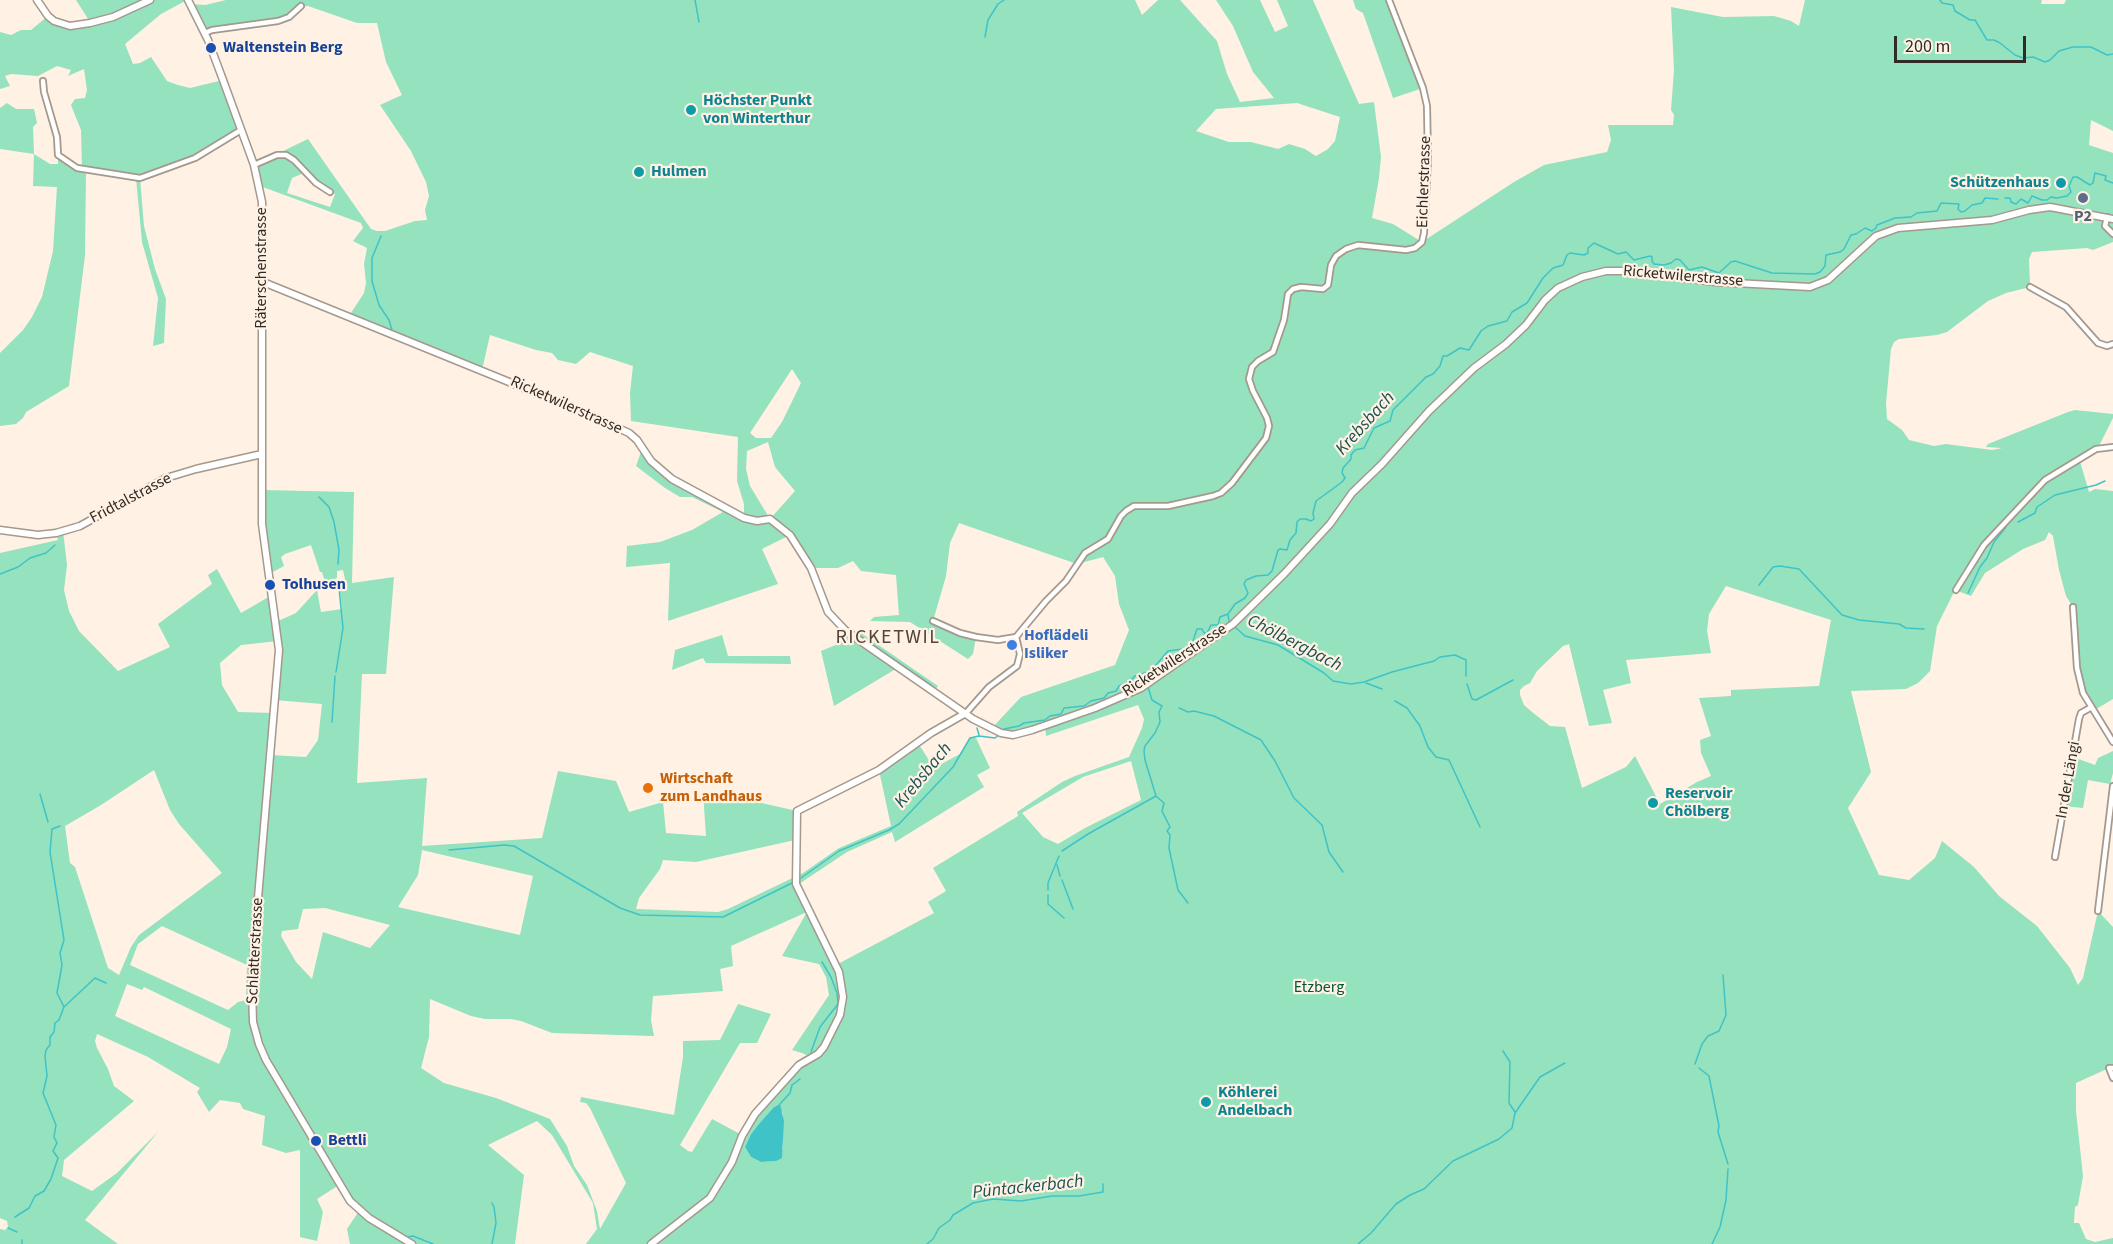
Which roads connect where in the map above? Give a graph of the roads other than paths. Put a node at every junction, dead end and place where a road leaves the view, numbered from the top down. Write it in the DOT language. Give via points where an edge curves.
graph roads {
  1 [pos="37,0"];
  2 [pos="150,0"];
  3 [pos="188,0"];
  4 [pos="1389,0"];
  5 [pos="301,6"];
  6 [pos="205,33"];
  7 [pos="43,81"];
  8 [pos="241,130"];
  9 [pos="254,165"];
  10 [pos="330,192"];
  11 [pos="2110,218"];
  12 [pos="2113,234"];
  13 [pos="263,282"];
  14 [pos="2030,287"];
  15 [pos="2113,344"];
  16 [pos="2113,447"];
  17 [pos="262,454"];
  18 [pos="0,530"];
  19 [pos="1956,590"];
  20 [pos="2073,607"];
  21 [pos="933,621"];
  22 [pos="1016,637"];
  23 [pos="2090,708"];
  24 [pos="966,713"];
  25 [pos="2113,742"];
  26 [pos="268,781"];
  27 [pos="2113,786"];
  28 [pos="2055,857"];
  29 [pos="2098,911"];
  30 [pos="2111,1068"];
  31 [pos="2113,1078"];
  32 [pos="411,1244"];
  33 [pos="651,1244"];
  1 -- 2 [label="street" via="54,21 70,26 113,17"];
  3 -- 6 [label="street, Räterschenstrasse"];
  4 -- 22 [label="street, Eichlerstrasse" via="1423,88 1426,106 1428,159 1422,242 1406,250 1358,245 1346,249 1336,256 1328,285 1323,289 1293,289 1288,294 1274,352 1252,367 1249,379 1269,426 1266,438 1232,483 1213,496 1168,507 1134,506 1126,511 1108,539 1085,553 1066,581"];
  5 -- 6 [label="street" via="278,21"];
  6 -- 8 [label="street, Räterschenstrasse"];
  7 -- 8 [label="street" via="58,155 77,168 140,178 195,158"];
  8 -- 9 [label="street, Räterschenstrasse"];
  9 -- 10 [label="street" via="286,154"];
  9 -- 13 [label="street, Räterschenstrasse" via="262,202"];
  11 -- 12 [label="street" via="2105,226"];
  11 -- 24 [label="street, Ricketwilerstrasse" via="2050,207 1992,220 1899,228 1876,236 1828,280 1810,287 1716,282 1623,271 1582,277 1558,288 1526,325 1429,411 1284,574 1233,624 1141,688 1032,730 1001,734"];
  13 -- 17 [label="street, Räterschenstrasse"];
  13 -- 24 [label="street, Ricketwilerstrasse" via="583,412 634,437 651,461 672,479 744,518 770,519 800,549 825,608 837,623"];
  14 -- 15 [label="street" via="2066,307 2098,343"];
  16 -- 19 [label="street" via="2096,448 2045,480 1984,545"];
  17 -- 18 [label="street, Fridtalstrasse" via="166,478 80,526 56,533"];
  17 -- 26 [label="street, Räterschenstrasse" via="262,524 279,650"];
  20 -- 23 [label="street" via="2077,668"];
  21 -- 22 [label="street" via="976,637"];
  22 -- 24 [label="street" via="1020,654 1017,666 989,687"];
  23 -- 25 [label="street"];
  23 -- 28 [label="street, In der Längi" via="2079,719"];
  24 -- 33 [label="street" via="879,770 797,811 794,876 839,972 843,1004 829,1039 818,1054 799,1065 755,1114 710,1198"];
  26 -- 32 [label="street, Schlatterstrasse" via="252,990 253,1022 259,1044 350,1201"];
  27 -- 29 [label="street"];
  30 -- 31 [label="street"];
}
